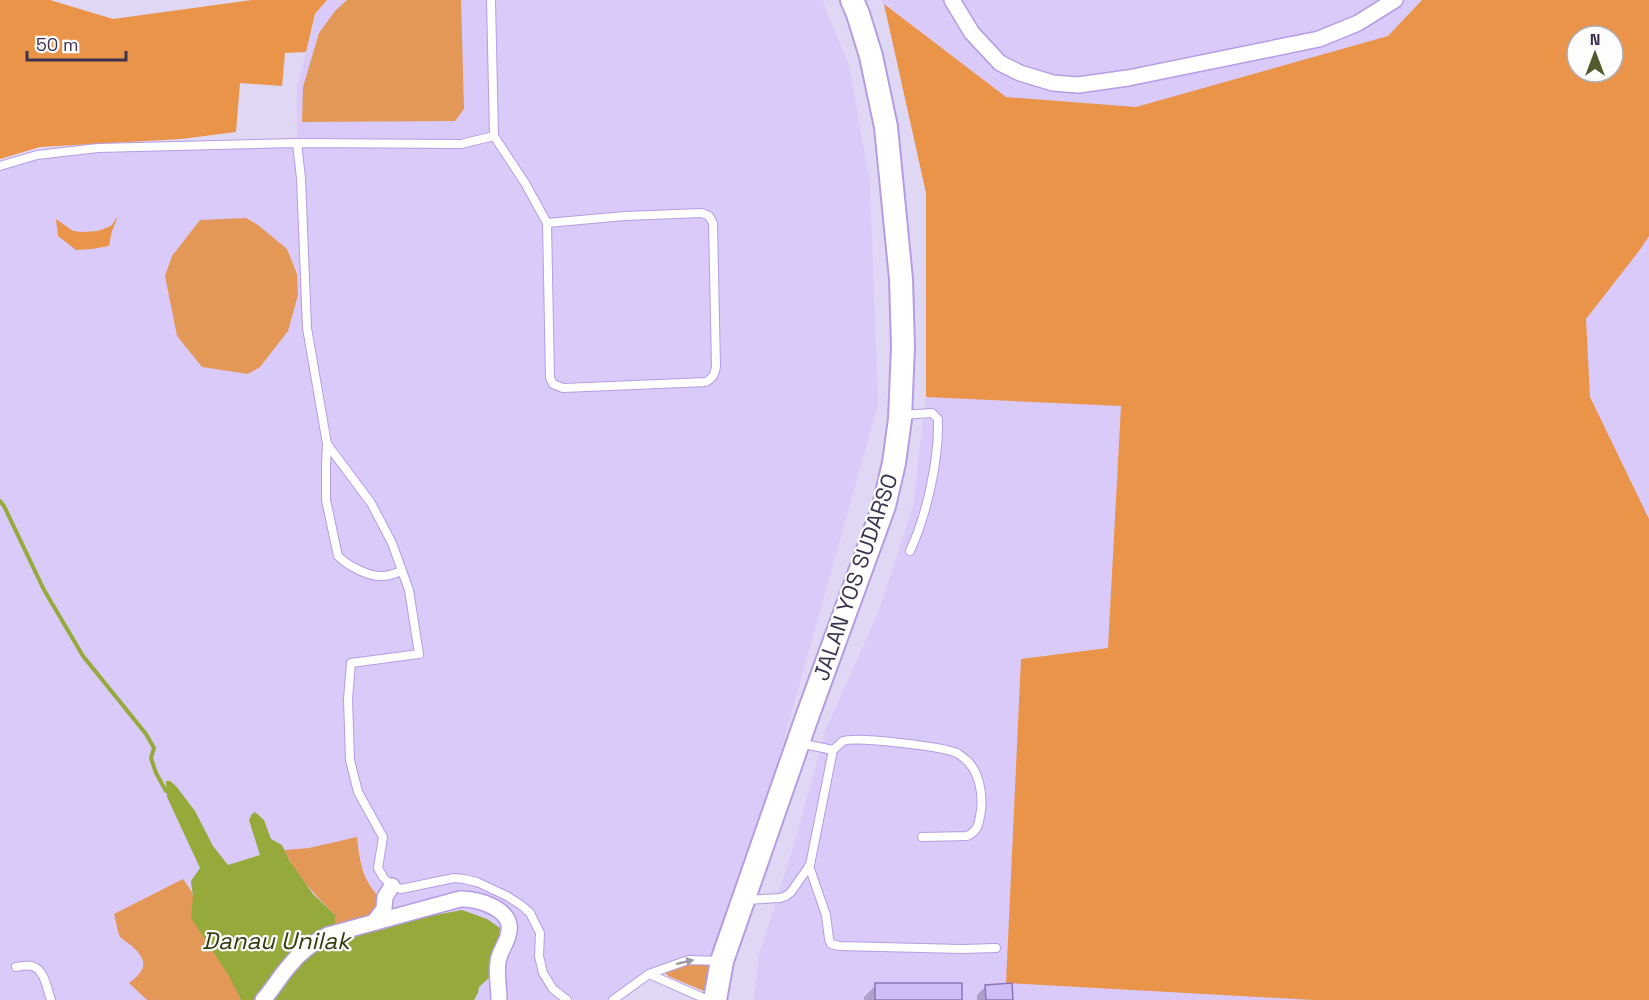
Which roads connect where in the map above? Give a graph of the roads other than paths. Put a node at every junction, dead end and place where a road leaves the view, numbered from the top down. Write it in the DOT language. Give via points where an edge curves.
graph roads {
  1 [pos="490,0"];
  2 [pos="852,0"];
  3 [pos="952,0"];
  4 [pos="1395,0"];
  5 [pos="494,136"];
  6 [pos="297,143"];
  7 [pos="0,166"];
  8 [pos="547,223"];
  9 [pos="901,415"];
  10 [pos="327,444"];
  11 [pos="910,551"];
  12 [pos="402,571"];
  13 [pos="798,742"];
  14 [pos="833,750"];
  15 [pos="922,837"];
  16 [pos="809,866"];
  17 [pos="392,886"];
  18 [pos="744,900"];
  19 [pos="374,922"];
  20 [pos="996,948"];
  21 [pos="722,961"];
  22 [pos="16,967"];
  23 [pos="649,974"];
  24 [pos="51,1000"];
  25 [pos="263,1000"];
  26 [pos="499,1000"];
  27 [pos="567,1000"];
  28 [pos="613,1000"];
  29 [pos="708,1000"];
  30 [pos="715,1000"];
  1 -- 5 [label="lane"];
  2 -- 9 [label="main road, JALAN YOS SUDARSO" via="871,56 886,127 901,279"];
  3 -- 4 [label="street" via="972,33 1000,63 1020,74 1078,85 1319,39 1358,23"];
  5 -- 6 [label="lane" via="461,144"];
  5 -- 8 [label="lane"];
  6 -- 7 [label="lane" via="98,148 37,155"];
  6 -- 10 [label="lane" via="307,328"];
  8 -- 8 [label="lane" via="553,384 563,388 710,380 716,367 713,223 709,216 669,214"];
  9 -- 11 [label="lane" via="932,413 938,419 939,434 924,514"];
  9 -- 13 [label="main road, JALAN YOS SUDARSO" via="884,506"];
  10 -- 12 [label="lane" via="371,503"];
  10 -- 12 [label="lane" via="326,500 338,556 362,572 382,577"];
  12 -- 17 [label="lane" via="409,590 419,654 351,663 348,699 350,760 358,792 383,837 378,868"];
  13 -- 14 [label="lane"];
  13 -- 18 [label="main road, JALAN YOS SUDARSO"];
  14 -- 15 [label="lane" via="843,741 866,741 935,748 957,753 967,761 981,789 977,830 967,836"];
  14 -- 16 [label="lane"];
  16 -- 18 [label="lane" via="786,896"];
  16 -- 20 [label="lane" via="826,915 831,945"];
  17 -- 19 [label="street" via="384,909"];
  17 -- 27 [label="lane" via="401,889 464,879 521,905 540,933 543,973 553,989"];
  18 -- 21 [label="main road, JALAN YOS SUDARSO"];
  19 -- 25 [label="street" via="328,935 305,950"];
  19 -- 26 [label="street" via="460,899 470,898 496,909 510,925 498,962"];
  23 -- 21 [label="lane, one-way" via="688,960"];
  21 -- 30 [label="main road, JALAN YOS SUDARSO"];
  22 -- 24 [label="lane" via="31,966 39,971"];
  23 -- 28 [label="lane"];
  23 -- 29 [label="lane"];
}
